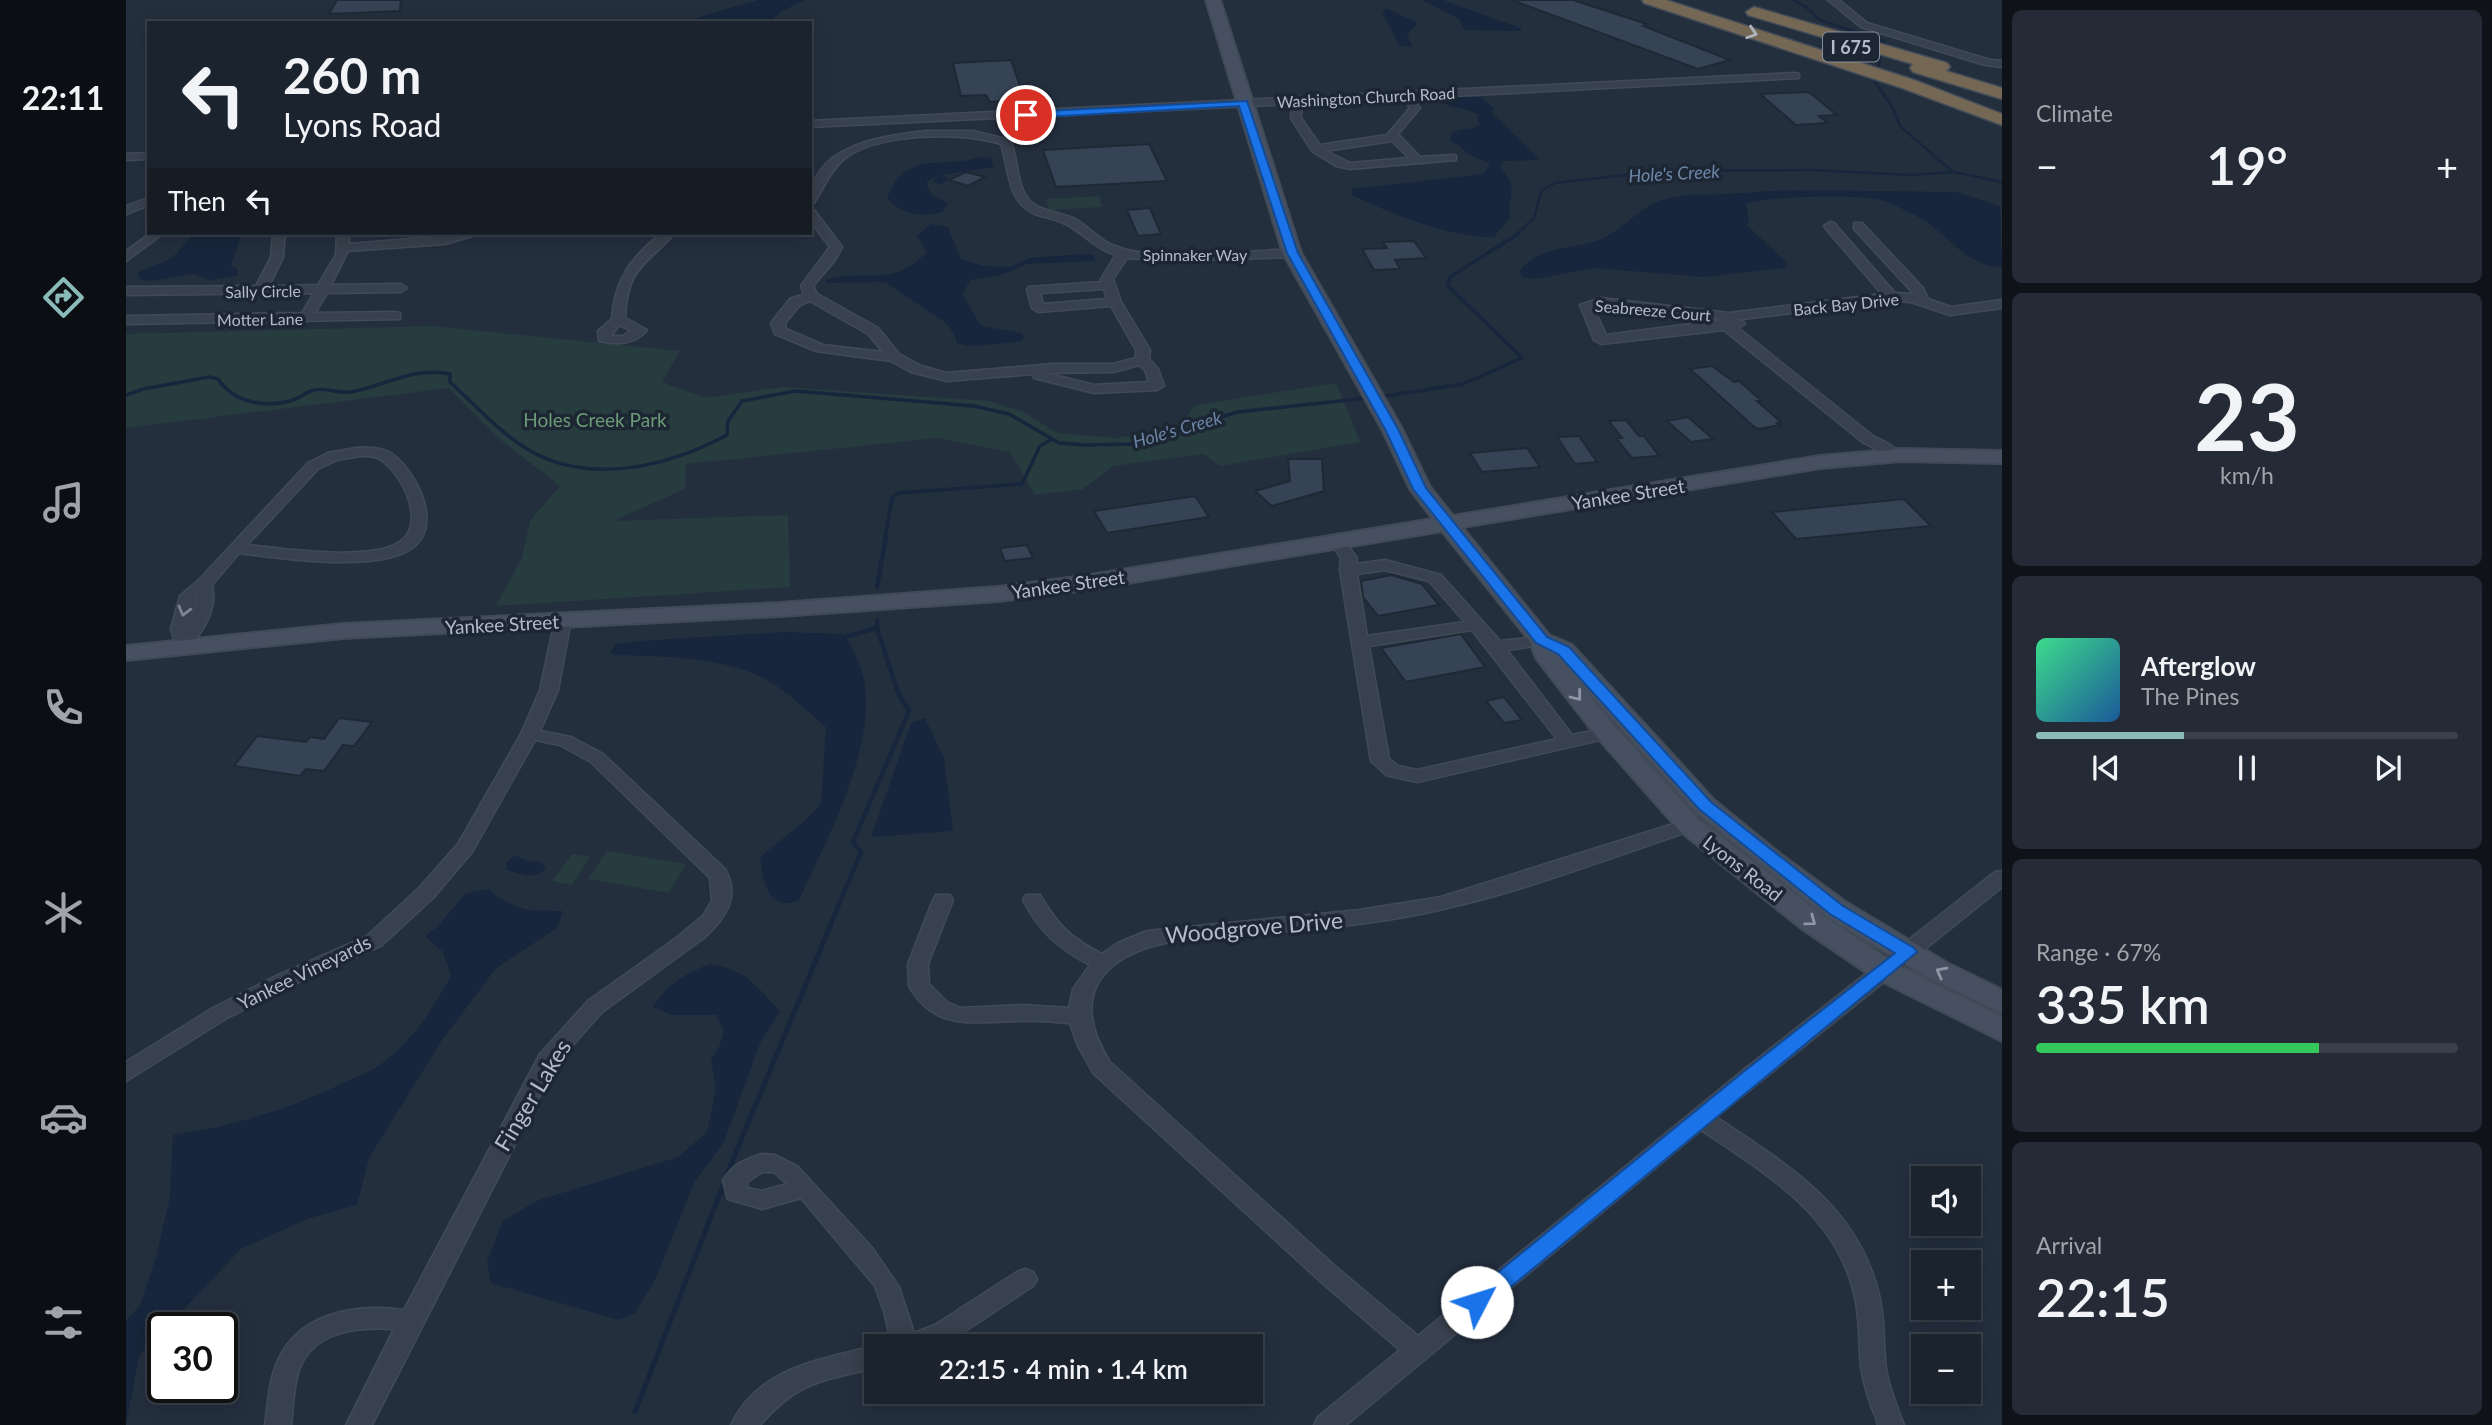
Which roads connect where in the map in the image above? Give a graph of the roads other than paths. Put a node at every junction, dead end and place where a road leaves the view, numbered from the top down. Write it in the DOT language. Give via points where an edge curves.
graph roads {
  1 [pos="1213,0"];
  2 [pos="1650,0"];
  3 [pos="1700,0"];
  4 [pos="1833,0"];
  5 [pos="1738,8"];
  6 [pos="1783,43"];
  7 [pos="2002,64"];
  8 [pos="1795,76"];
  9 [pos="2002,84"];
  10 [pos="2002,94"];
  11 [pos="1407,96"];
  12 [pos="1297,101"];
  13 [pos="1243,103"];
  14 [pos="2002,108"];
  15 [pos="955,118"];
  16 [pos="2002,120"];
  17 [pos="812,124"];
  18 [pos="958,134"];
  19 [pos="1394,137"];
  20 [pos="1316,149"];
  21 [pos="147,156"];
  22 [pos="126,158"];
  23 [pos="1452,158"];
  24 [pos="1418,161"];
  25 [pos="812,197"];
  26 [pos="147,202"];
  27 [pos="126,210"];
  28 [pos="812,216"];
  29 [pos="1830,226"];
  30 [pos="1858,226"];
  31 [pos="155,235"];
  32 [pos="279,235"];
  33 [pos="343,235"];
  34 [pos="468,235"];
  35 [pos="667,235"];
  36 [pos="344,248"];
  37 [pos="1292,253"];
  38 [pos="1123,254"];
  39 [pos="126,257"];
  40 [pos="1109,285"];
  41 [pos="401,288"];
  42 [pos="322,290"];
  43 [pos="126,291"];
  44 [pos="259,291"];
  45 [pos="811,296"];
  46 [pos="1891,297"];
  47 [pos="1922,300"];
  48 [pos="1115,302"];
  49 [pos="2002,304"];
  50 [pos="395,316"];
  51 [pos="306,318"];
  52 [pos="126,320"];
  53 [pos="618,320"];
  54 [pos="1731,322"];
  55 [pos="894,357"];
  56 [pos="1142,360"];
  57 [pos="1024,371"];
  58 [pos="1887,449"];
  59 [pos="2002,457"];
  60 [pos="1446,523"];
  61 [pos="1337,541"];
  62 [pos="235,548"];
  63 [pos="1348,570"];
  64 [pos="563,620"];
  65 [pos="1476,625"];
  66 [pos="1541,640"];
  67 [pos="1361,642"];
  68 [pos="184,645"];
  69 [pos="1496,648"];
  70 [pos="126,653"];
  71 [pos="1607,733"];
  72 [pos="527,739"];
  73 [pos="1569,743"];
  74 [pos="1689,825"];
  75 [pos="2002,877"];
  76 [pos="943,900"];
  77 [pos="1032,900"];
  78 [pos="1908,952"];
  79 [pos="1103,963"];
  80 [pos="1883,970"];
  81 [pos="2002,1003"];
  82 [pos="1078,1016"];
  83 [pos="2002,1030"];
  84 [pos="126,1073"];
  85 [pos="1701,1118"];
  86 [pos="804,1188"];
  87 [pos="1025,1279"];
  88 [pos="410,1321"];
  89 [pos="903,1334"];
  90 [pos="939,1334"];
  91 [pos="1418,1351"];
  92 [pos="864,1359"];
  93 [pos="278,1425"];
  94 [pos="359,1425"];
  95 [pos="744,1425"];
  96 [pos="1326,1425"];
  97 [pos="1891,1425"];
  1 -- 13 [label="main road, Lyons Road"];
  2 -- 6 [label="highway, I 675, one-way"];
  3 -- 10 [label="highway, I 675"];
  4 -- 7 [label="street" via="1864,25"];
  5 -- 9 [label="highway"];
  6 -- 14 [label="highway, I 675"];
  6 -- 16 [label="highway"];
  8 -- 11 [label="street, Washington Church Road"];
  11 -- 12 [label="street, Washington Church Road"];
  11 -- 19 [label="street" via="1415,108"];
  12 -- 13 [label="street, Washington Church Road"];
  12 -- 20 [label="street" via="1296,118"];
  13 -- 15 [label="street, Washington Church Road"];
  13 -- 37 [label="main road, Lyons Road"];
  15 -- 17 [label="street, Washington Church Road"];
  15 -- 18 [label="street"];
  18 -- 25 [label="street" via="888,138 859,146 829,167"];
  18 -- 38 [label="street, Spinnaker Way" via="983,134 1006,142 1016,186 1027,204 1075,223 1097,242"];
  19 -- 20 [label="street"];
  19 -- 24 [label="street"];
  20 -- 24 [label="street" via="1341,165"];
  21 -- 22 [label="street"];
  23 -- 24 [label="street"];
  26 -- 27 [label="street"];
  28 -- 45 [label="street" via="836,247 807,286"];
  29 -- 46 [label="street"];
  30 -- 47 [label="street" via="1919,291"];
  31 -- 39 [label="street"];
  32 -- 44 [label="street" via="277,262"];
  33 -- 36 [label="street"];
  34 -- 36 [label="street"];
  35 -- 53 [label="street" via="632,266 621,285"];
  36 -- 42 [label="street"];
  37 -- 38 [label="street, Spinnaker Way"];
  37 -- 60 [label="main road, Lyons Road" via="1392,429 1420,489"];
  38 -- 40 [label="street" via="1107,279"];
  40 -- 48 [label="street"];
  40 -- 48 [label="street" via="1033,289 1038,308"];
  41 -- 42 [label="street, Sally Circle"];
  42 -- 44 [label="street, Sally Circle"];
  42 -- 51 [label="street"];
  43 -- 44 [label="street, Sally Circle"];
  45 -- 55 [label="street" via="873,331"];
  45 -- 55 [label="street" via="795,302 778,323 780,331 826,350"];
  46 -- 47 [label="street, Back Bay Drive"];
  46 -- 54 [label="street, Back Bay Drive"];
  47 -- 49 [label="street, Back Bay Drive" via="1950,311"];
  48 -- 56 [label="street" via="1143,350"];
  50 -- 51 [label="street, Motter Lane"];
  51 -- 52 [label="street, Motter Lane"];
  54 -- 54 [label="street, Seabreeze Court" via="1601,302 1586,304 1601,340"];
  54 -- 58 [label="street" via="1870,440"];
  55 -- 57 [label="street" via="916,369 947,376"];
  56 -- 57 [label="street" via="1112,368"];
  56 -- 57 [label="street" via="1157,386 1094,389"];
  58 -- 59 [label="main road, Yankee Street"];
  58 -- 60 [label="main road, Yankee Street"];
  60 -- 61 [label="main road, Yankee Street"];
  60 -- 66 [label="main road, Lyons Road"];
  61 -- 63 [label="street" via="1349,558"];
  61 -- 64 [label="main road, Yankee Street" via="998,594"];
  62 -- 62 [label="street" via="331,556 399,550 417,532 415,494 386,457 365,452 333,456 313,467"];
  62 -- 68 [label="street" via="204,584 207,592 198,626"];
  63 -- 65 [label="street" via="1385,565 1435,578"];
  63 -- 67 [label="street"];
  64 -- 68 [label="main road, Yankee Street"];
  64 -- 72 [label="street, Yankee Vineyards" via="549,690"];
  65 -- 67 [label="street"];
  65 -- 69 [label="street"];
  66 -- 69 [label="street"];
  66 -- 71 [label="main road, Lyons Road, one-way" via="1544,653"];
  66 -- 78 [label="main road, Lyons Road" via="1564,650 1705,806 1837,910"];
  67 -- 73 [label="street" via="1380,761 1392,771 1417,776"];
  68 -- 70 [label="main road, Yankee Street"];
  69 -- 73 [label="street"];
  71 -- 73 [label="street"];
  71 -- 74 [label="main road, Lyons Road"];
  72 -- 84 [label="street, Yankee Vineyards" via="451,867 374,941 220,1013"];
  72 -- 88 [label="street, Finger Lakes" via="559,747 573,744 597,758 718,874 722,902 709,922 603,1000 548,1060"];
  74 -- 79 [label="street, Woodgrove Drive" via="1442,903 1360,917 1159,935 1131,944"];
  74 -- 80 [label="main road, Lyons Road, one-way" via="1811,921"];
  75 -- 78 [label="street"];
  76 -- 82 [label="street" via="918,964 919,986 941,1008 958,1016"];
  77 -- 79 [label="street" via="1060,941"];
  78 -- 80 [label="street"];
  81 -- 78 [label="main road, Lyons Road, one-way"];
  79 -- 82 [label="street, Woodgrove Drive" via="1084,988"];
  80 -- 83 [label="main road, Lyons Road"];
  80 -- 85 [label="street"];
  82 -- 91 [label="street" via="1089,1050 1102,1068"];
  85 -- 91 [label="street"];
  85 -- 97 [label="street" via="1804,1191 1838,1224 1850,1243 1865,1280 1874,1369"];
  86 -- 89 [label="street" via="883,1279"];
  87 -- 90 [label="street"];
  88 -- 93 [label="street" via="366,1317 314,1334 297,1349 287,1368"];
  88 -- 94 [label="street, Finger Lakes"];
  91 -- 96 [label="street"];
  92 -- 95 [label="street" via="788,1382"];
}
